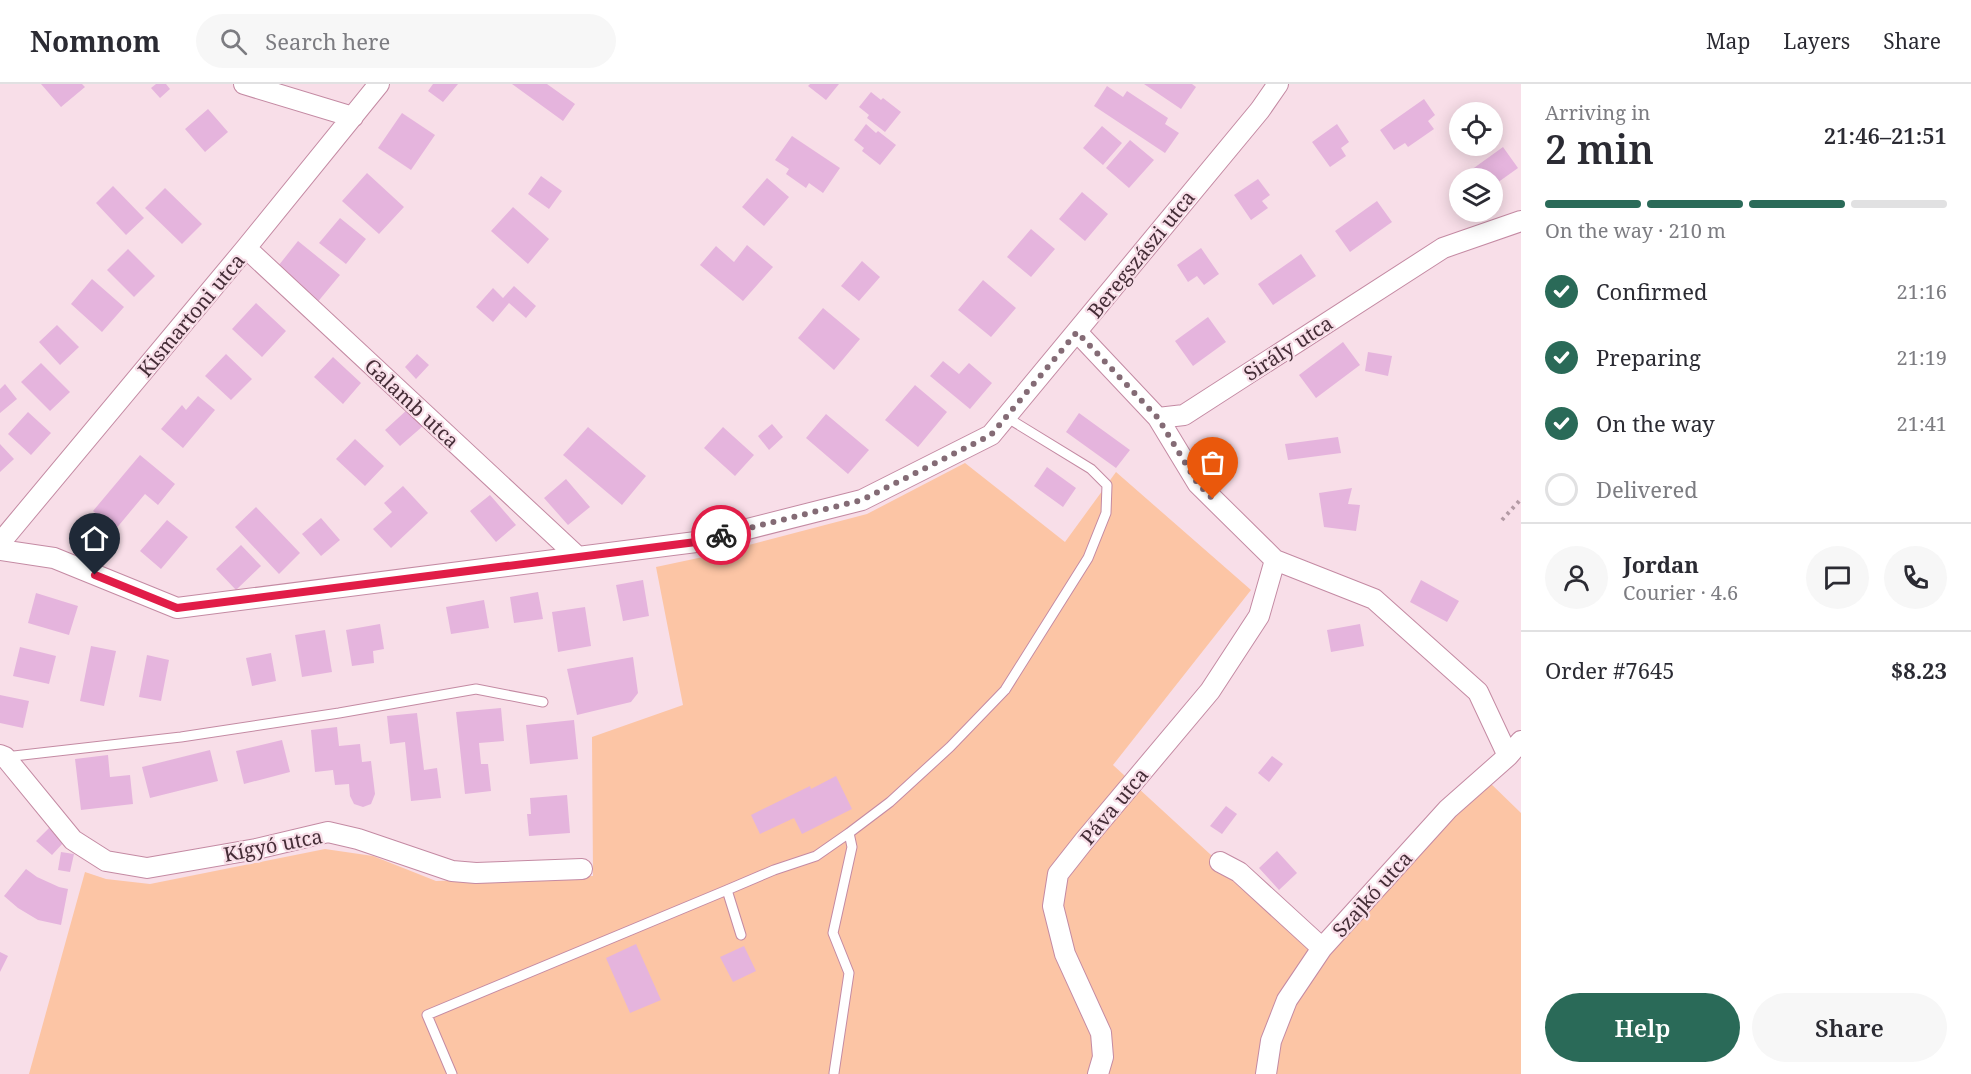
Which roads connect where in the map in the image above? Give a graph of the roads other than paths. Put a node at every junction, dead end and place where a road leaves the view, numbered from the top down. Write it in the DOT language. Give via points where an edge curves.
graph roads {
  1 [pos="244,84"];
  2 [pos="379,84"];
  3 [pos="1278,84"];
  4 [pos="354,117"];
  5 [pos="1521,220"];
  6 [pos="246,248"];
  7 [pos="1077,332"];
  8 [pos="1006,417"];
  9 [pos="1158,418"];
  10 [pos="0,543"];
  11 [pos="0,550"];
  12 [pos="578,557"];
  13 [pos="1275,560"];
  14 [pos="543,702"];
  15 [pos="1521,741"];
  16 [pos="2,756"];
  17 [pos="1508,756"];
  18 [pos="849,833"];
  19 [pos="1220,862"];
  20 [pos="582,869"];
  21 [pos="728,890"];
  22 [pos="741,935"];
  23 [pos="1322,948"];
  24 [pos="834,1073"];
  25 [pos="452,1074"];
  26 [pos="1098,1074"];
  27 [pos="1266,1074"];
  1 -- 4 [label="street"];
  2 -- 4 [label="street, Kismartoni utca"];
  3 -- 7 [label="street, Beregszászi utca"];
  4 -- 6 [label="street, Kismartoni utca"];
  5 -- 9 [label="street, Sirály utca" via="1443,248 1184,415"];
  6 -- 10 [label="street, Kismartoni utca"];
  6 -- 12 [label="street, Galamb utca"];
  7 -- 8 [label="street, Beregszászi utca"];
  7 -- 9 [label="street"];
  8 -- 12 [label="street, Beregszászi utca" via="991,435 862,500 696,542"];
  8 -- 18 [label="lane" via="1091,469 1107,485 1106,513 1088,558 1005,690 950,747"];
  9 -- 13 [label="street" via="1198,484"];
  11 -- 12 [label="street, Beregszászi utca" via="54,558 177,608"];
  13 -- 17 [label="street" via="1374,599 1479,692"];
  13 -- 26 [label="street, Páva utca" via="1259,616 1210,691 1058,874 1053,906 1065,954 1101,1033 1103,1057"];
  14 -- 16 [label="lane, Kígyó utca" via="476,689 181,736"];
  15 -- 17 [label="street, Szajkó utca"];
  16 -- 20 [label="street, Kígyó utca" via="73,840 106,861 147,868 328,832 358,838 452,871"];
  17 -- 23 [label="street, Szajkó utca" via="1448,809"];
  18 -- 21 [label="lane" via="816,856"];
  18 -- 24 [label="lane" via="852,847 833,933 849,973"];
  19 -- 23 [label="street" via="1239,872"];
  21 -- 22 [label="lane"];
  21 -- 25 [label="lane" via="427,1015"];
  23 -- 27 [label="street, Szajkó utca" via="1287,1000 1271,1041"];
}
